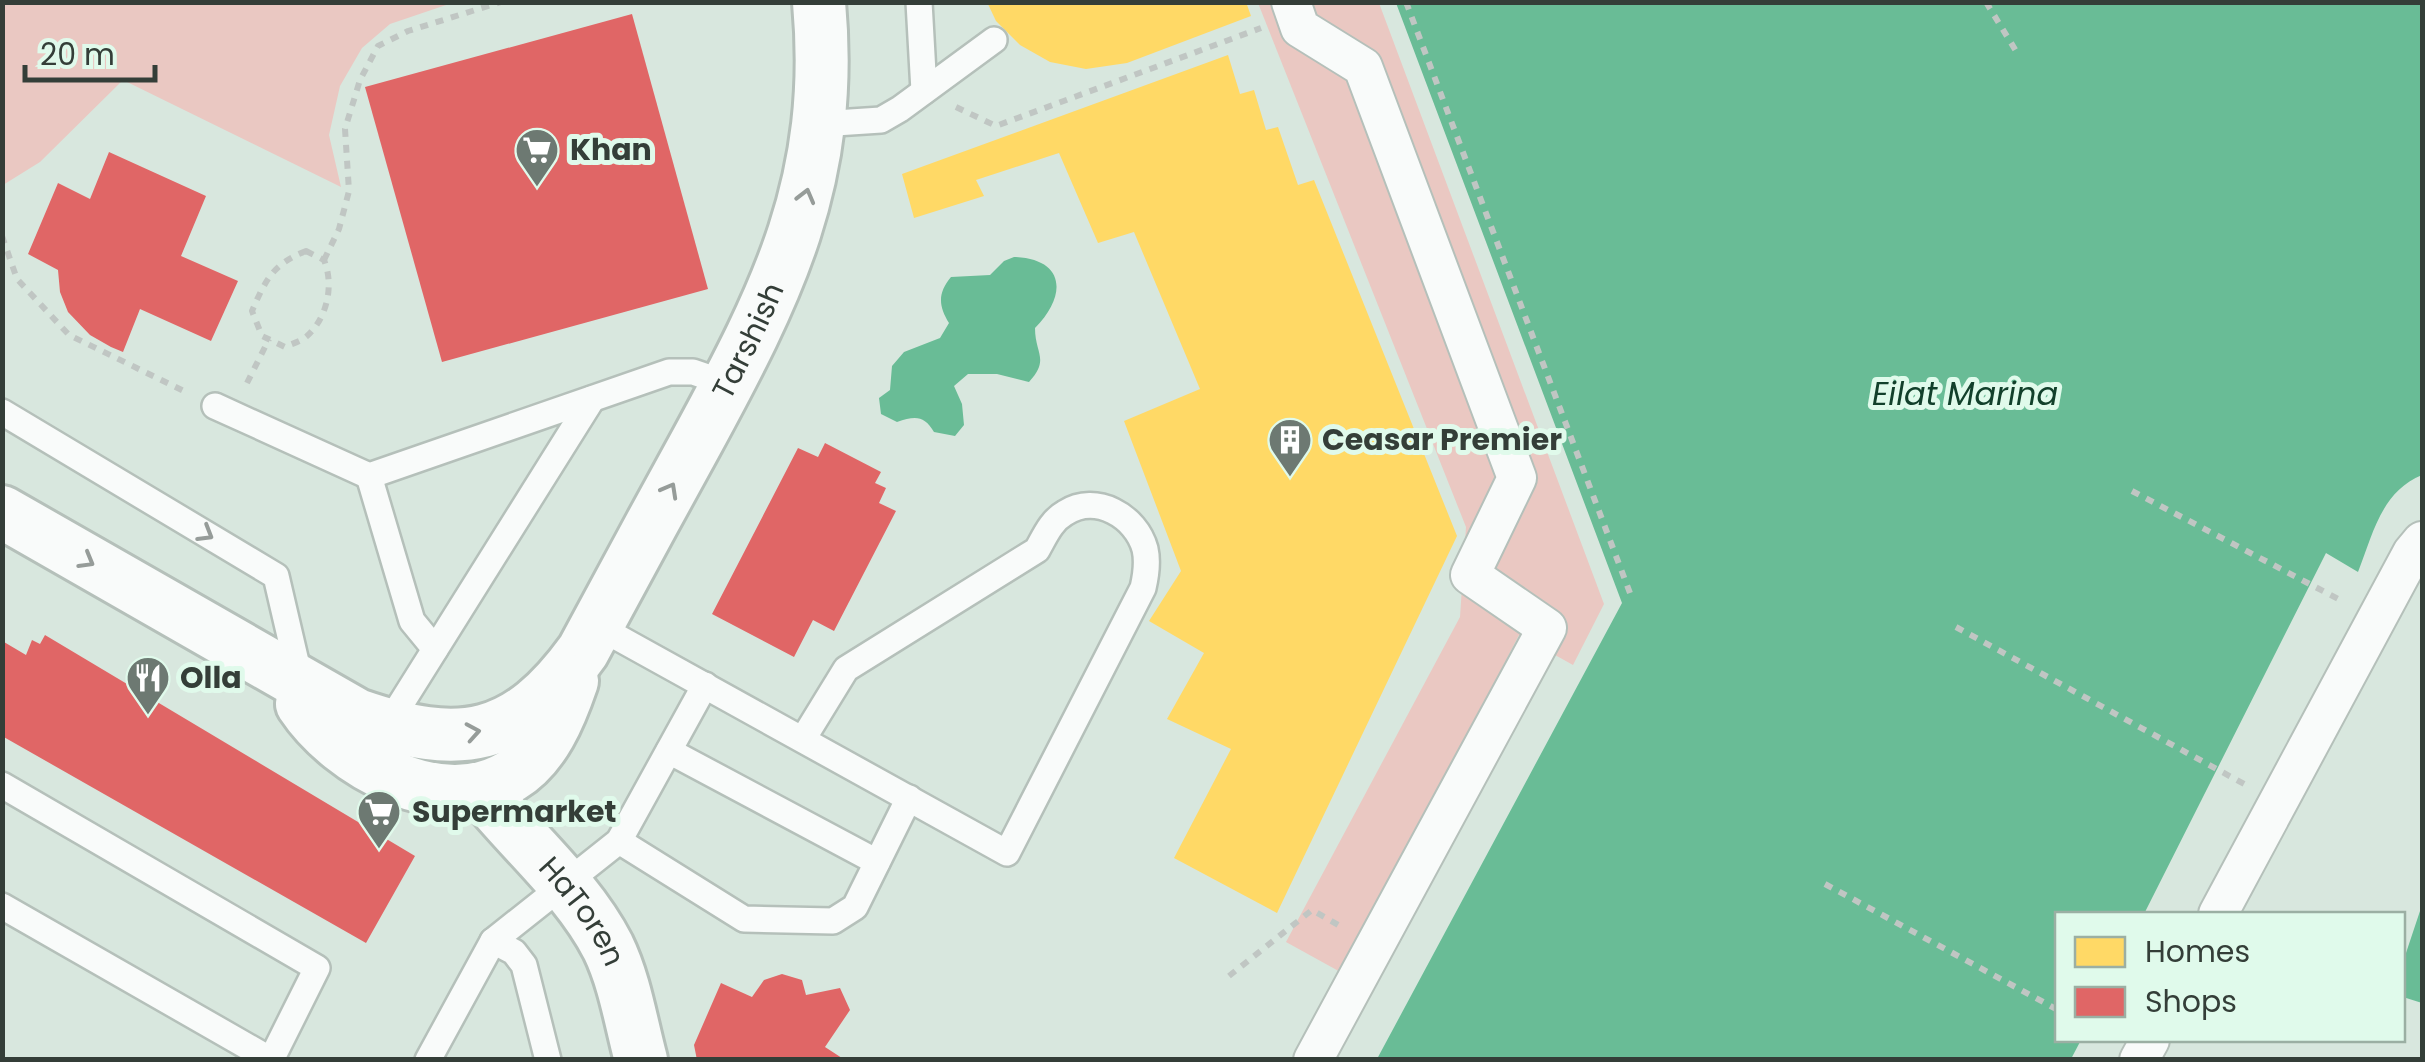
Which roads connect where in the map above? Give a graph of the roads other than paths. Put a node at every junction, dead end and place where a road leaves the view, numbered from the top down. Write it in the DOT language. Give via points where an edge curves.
graph roads {
  1 [pos="819,2"];
  2 [pos="919,2"];
  3 [pos="1293,9"];
  4 [pos="994,40"];
  5 [pos="924,91"];
  6 [pos="820,124"];
  7 [pos="728,384"];
  8 [pos="592,399"];
  9 [pos="223,410"];
  10 [pos="2,412"];
  11 [pos="369,476"];
  12 [pos="8,528"];
  13 [pos="2422,541"];
  14 [pos="590,639"];
  15 [pos="435,649"];
  16 [pos="292,680"];
  17 [pos="706,685"];
  18 [pos="388,726"];
  19 [pos="803,739"];
  20 [pos="669,751"];
  21 [pos="2,785"];
  22 [pos="480,789"];
  23 [pos="909,798"];
  24 [pos="619,841"];
  25 [pos="877,862"];
  26 [pos="564,884"];
  27 [pos="2,906"];
  28 [pos="2219,912"];
  29 [pos="493,941"];
  30 [pos="271,1060"];
  31 [pos="428,1060"];
  32 [pos="548,1060"];
  33 [pos="642,1060"];
  34 [pos="1313,1060"];
  1 -- 6 [label="street, Tarshish"];
  2 -- 5 [label="lane"];
  3 -- 34 [label="street" via="1300,28 1363,66 1517,478 1470,576 1547,628"];
  4 -- 5 [label="lane"];
  5 -- 6 [label="lane" via="880,120"];
  7 -- 6 [label="street, Tarshish, one-way" via="786,264"];
  7 -- 8 [label="lane" via="669,372"];
  14 -- 7 [label="street, Tarshish, one-way"];
  8 -- 11 [label="lane"];
  8 -- 15 [label="lane"];
  9 -- 11 [label="lane"];
  10 -- 16 [label="lane, one-way" via="276,576"];
  11 -- 15 [label="lane" via="412,622"];
  12 -- 16 [label="street, Tarshish, one-way"];
  13 -- 28 [label="street"];
  14 -- 17 [label="lane"];
  18 -- 14 [label="street, Tarshish, one-way" via="448,736 507,724 560,684"];
  14 -- 22 [label="street, Tarshish" via="540,751 512,776"];
  15 -- 18 [label="lane"];
  16 -- 18 [label="street, Tarshish"];
  16 -- 22 [label="street, Tarshish" via="308,713 374,768 446,792"];
  17 -- 19 [label="lane"];
  17 -- 20 [label="lane"];
  19 -- 23 [label="lane"];
  19 -- 23 [label="lane" via="846,668 1038,550 1063,513 1096,505 1126,519 1145,548 1144,588 1006,852"];
  20 -- 24 [label="lane"];
  20 -- 25 [label="lane"];
  21 -- 30 [label="lane" via="318,968"];
  22 -- 26 [label="street, HaToren"];
  23 -- 25 [label="lane"];
  24 -- 25 [label="lane" via="744,918 833,920 855,907"];
  24 -- 26 [label="lane"];
  26 -- 29 [label="lane"];
  26 -- 33 [label="street, HaToren" via="609,951"];
  27 -- 30 [label="lane"];
  29 -- 31 [label="lane"];
  29 -- 32 [label="lane" via="524,965"];
}
